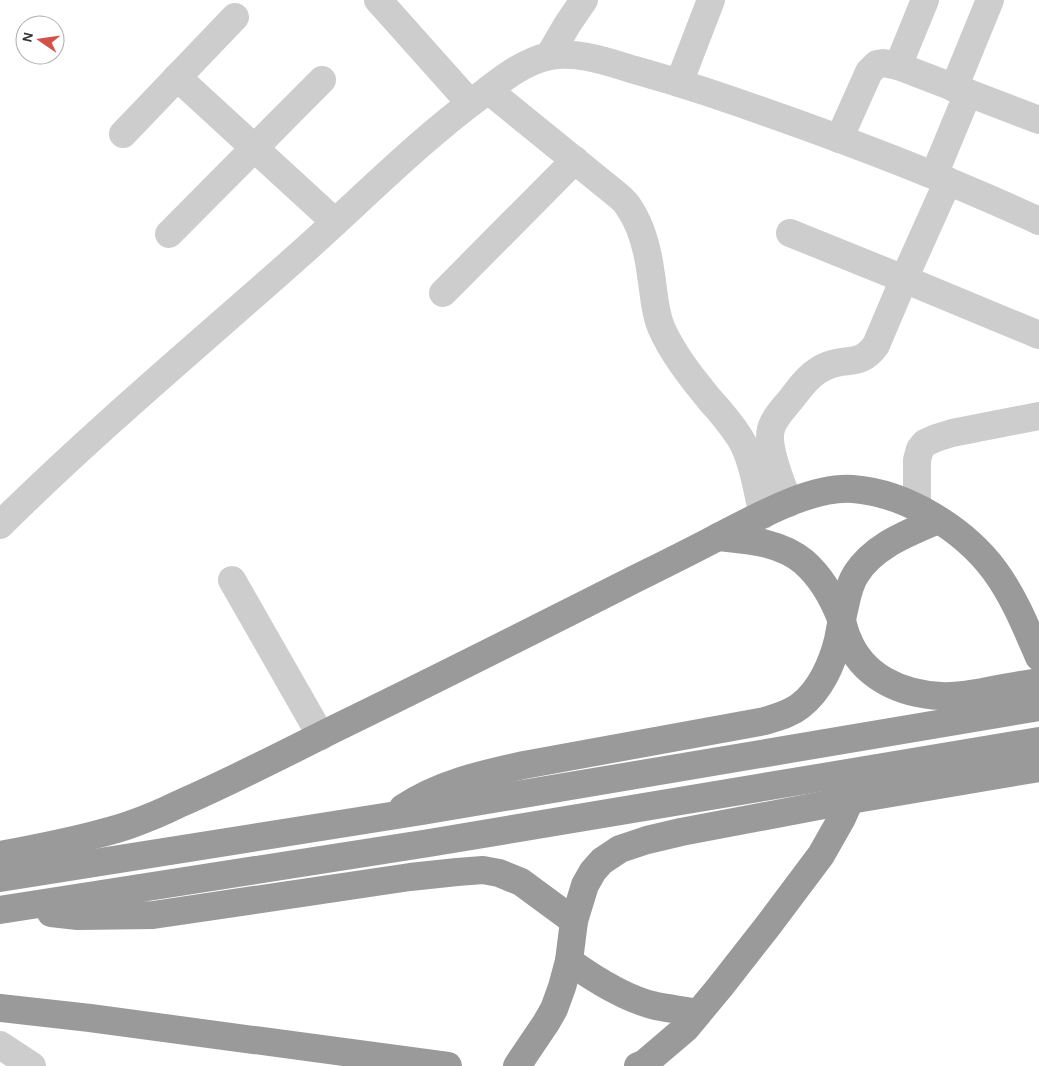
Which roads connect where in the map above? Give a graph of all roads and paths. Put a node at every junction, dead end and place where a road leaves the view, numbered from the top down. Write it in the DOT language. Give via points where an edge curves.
graph roads {
  1 [pos="378,0"];
  2 [pos="584,0"];
  3 [pos="711,0"];
  4 [pos="925,0"];
  5 [pos="990,0"];
  6 [pos="235,17"];
  7 [pos="549,56"];
  8 [pos="898,66"];
  9 [pos="177,77"];
  10 [pos="322,80"];
  11 [pos="679,83"];
  12 [pos="961,91"];
  13 [pos="479,96"];
  14 [pos="1039,120"];
  15 [pos="123,134"];
  16 [pos="839,138"];
  17 [pos="254,148"];
  18 [pos="575,160"];
  19 [pos="941,178"];
  20 [pos="1039,221"];
  21 [pos="335,222"];
  22 [pos="790,233"];
  23 [pos="169,234"];
  24 [pos="904,279"];
  25 [pos="443,293"];
  26 [pos="1039,336"];
  27 [pos="1039,416"];
  28 [pos="789,503"];
  29 [pos="927,514"];
  30 [pos="763,515"];
  31 [pos="0,525"];
  32 [pos="718,537"];
  33 [pos="232,580"];
  34 [pos="841,619"];
  35 [pos="1039,657"];
  36 [pos="1039,682"];
  37 [pos="1039,707"];
  38 [pos="321,736"];
  39 [pos="1039,741"];
  40 [pos="1039,768"];
  41 [pos="860,771"];
  42 [pos="850,800"];
  43 [pos="389,817"];
  44 [pos="0,855"];
  45 [pos="0,878"];
  46 [pos="4,910"];
  47 [pos="574,921"];
  48 [pos="569,961"];
  49 [pos="0,1008"];
  50 [pos="698,1013"];
  51 [pos="0,1045"];
  52 [pos="32,1066"];
  53 [pos="448,1066"];
  54 [pos="517,1066"];
  55 [pos="638,1066"];
  1 -- 13 [label="street"];
  2 -- 7 [label="street"];
  3 -- 11 [label="street"];
  4 -- 8 [label="street"];
  5 -- 12 [label="street"];
  6 -- 9 [label="street"];
  7 -- 11 [label="street" via="573,54 599,59"];
  7 -- 13 [label="street" via="530,62"];
  8 -- 12 [label="street"];
  8 -- 16 [label="street" via="877,64 869,72"];
  9 -- 15 [label="street"];
  9 -- 17 [label="street"];
  10 -- 17 [label="street"];
  11 -- 16 [label="street"];
  12 -- 14 [label="street"];
  12 -- 19 [label="street"];
  13 -- 18 [label="street"];
  13 -- 21 [label="street" via="398,163"];
  16 -- 19 [label="street"];
  17 -- 21 [label="street"];
  17 -- 23 [label="street"];
  18 -- 25 [label="street"];
  18 -- 30 [label="street" via="627,204 634,215 646,247 661,327 672,348 742,441"];
  19 -- 20 [label="street"];
  19 -- 24 [label="street"];
  21 -- 31 [label="street"];
  22 -- 24 [label="street"];
  24 -- 26 [label="street"];
  24 -- 28 [label="street" via="870,353 862,359 818,370 800,387 772,424 770,446"];
  27 -- 29 [label="street" via="952,433 925,443 920,449 916,472"];
  28 -- 29 [label="highway" via="812,495 853,489 900,500"];
  28 -- 30 [label="highway"];
  29 -- 34 [label="highway" via="879,550 855,575"];
  29 -- 35 [label="highway" via="952,528 996,571 1013,599"];
  30 -- 32 [label="highway"];
  32 -- 34 [label="highway" via="768,544 803,561 821,580"];
  32 -- 38 [label="highway"];
  33 -- 38 [label="street"];
  34 -- 36 [label="highway" via="853,651 868,670 881,680 910,691 943,697 959,696"];
  34 -- 43 [label="highway" via="827,673 800,706 782,716 493,772 438,788"];
  37 -- 43 [label="highway"];
  38 -- 44 [label="highway" via="208,792 128,826"];
  39 -- 41 [label="highway"];
  40 -- 42 [label="highway"];
  41 -- 42 [label="highway"];
  41 -- 46 [label="highway"];
  42 -- 47 [label="highway" via="646,840 620,849 593,871 585,885"];
  42 -- 50 [label="highway" via="821,855"];
  43 -- 45 [label="highway"];
  46 -- 47 [label="highway" via="78,916 153,915 410,877 483,870 521,882"];
  47 -- 48 [label="highway"];
  48 -- 50 [label="highway" via="590,976 640,1001"];
  48 -- 54 [label="highway" via="554,1009"];
  49 -- 53 [label="highway"];
  50 -- 55 [label="highway" via="686,1028"];
  51 -- 52 [label="street"];
}
